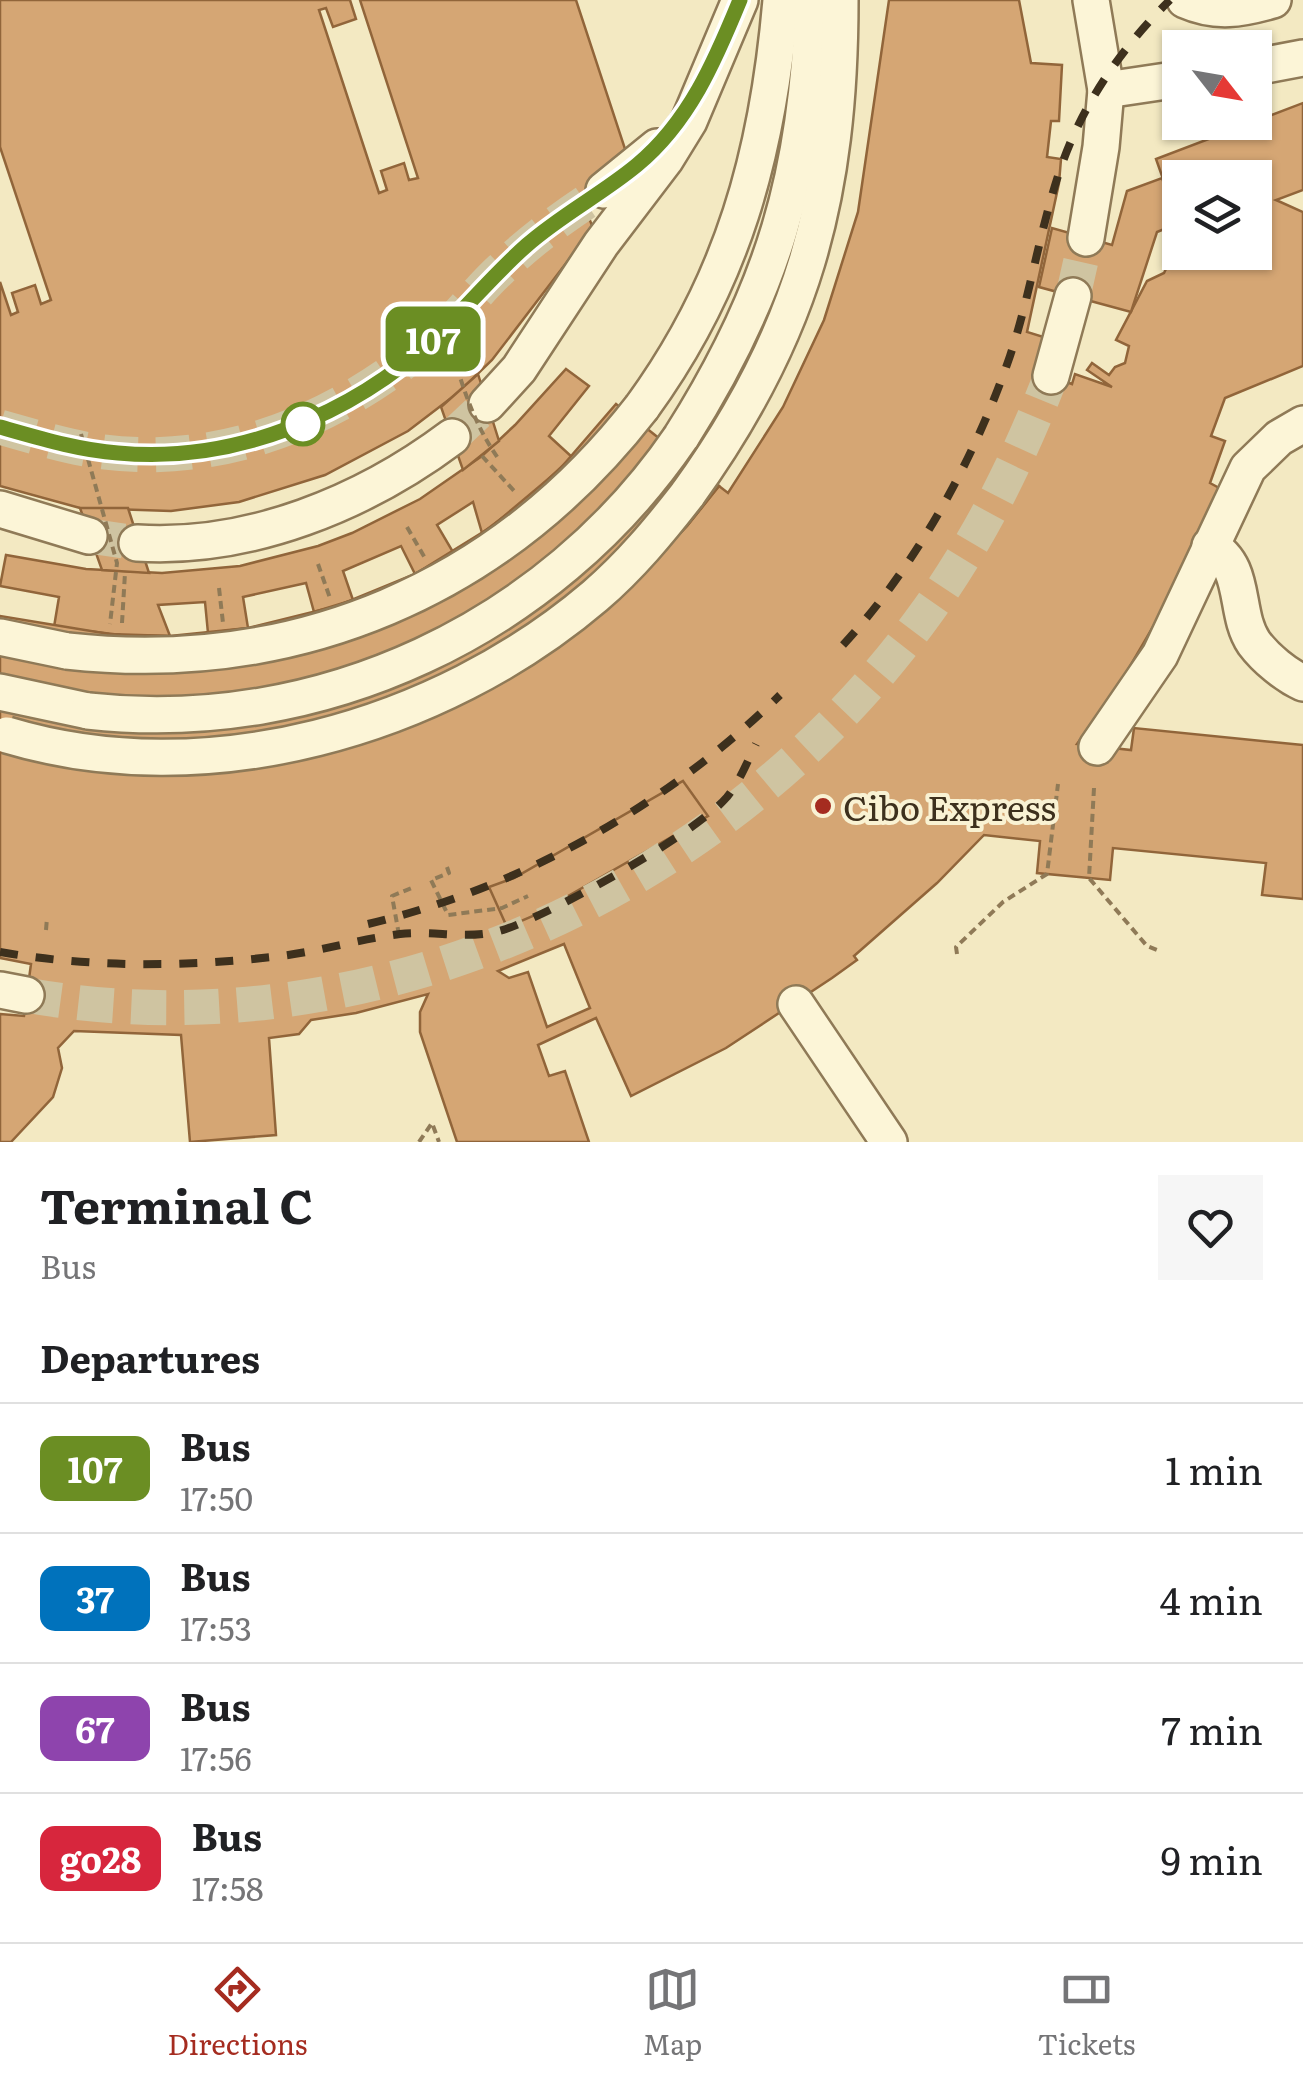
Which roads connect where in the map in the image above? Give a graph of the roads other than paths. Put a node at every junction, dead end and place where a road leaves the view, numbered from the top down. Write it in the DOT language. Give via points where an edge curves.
graph roads {
  1 [pos="740,0"];
  2 [pos="781,0"];
  3 [pos="814,0"];
  4 [pos="840,0"];
  5 [pos="1091,0"];
  6 [pos="1185,0"];
  7 [pos="1238,0"];
  8 [pos="1272,0"];
  9 [pos="1303,58"];
  10 [pos="1272,64"];
  11 [pos="704,82"];
  12 [pos="1162,82"];
  13 [pos="1106,90"];
  14 [pos="604,190"];
  15 [pos="1086,238"];
  16 [pos="1074,296"];
  17 [pos="1051,376"];
  18 [pos="488,404"];
  19 [pos="1303,424"];
  20 [pos="452,436"];
  21 [pos="0,509"];
  22 [pos="89,536"];
  23 [pos="138,543"];
  24 [pos="1210,546"];
  25 [pos="0,637"];
  26 [pos="0,650"];
  27 [pos="66,651"];
  28 [pos="1303,683"];
  29 [pos="0,692"];
  30 [pos="0,733"];
  31 [pos="1097,746"];
  32 [pos="796,1004"];
  33 [pos="889,1142"];
  1 -- 11 [label="street"];
  2 -- 27 [label="street, bridge" via="764,133 736,236 701,314 642,407 542,513 398,604 298,638 236,650 131,656"];
  3 -- 29 [label="street, bridge" via="805,112 780,234 737,342 681,437 616,521 553,578 479,627 388,670 294,698 179,715 88,711"];
  4 -- 30 [label="street, bridge" via="835,118 817,228 772,357 687,496 597,594 503,660 433,697 288,744 178,756 112,755"];
  5 -- 13 [label="street"];
  6 -- 8 [label="street" via="1240,10"];
  7 -- 8 [label="street"];
  9 -- 10 [label="street"];
  11 -- 14 [label="street" via="668,137"];
  11 -- 18 [label="street" via="665,160"];
  12 -- 13 [label="street"];
  13 -- 15 [label="street"];
  16 -- 17 [label="street"];
  19 -- 24 [label="street" via="1248,468"];
  20 -- 23 [label="street" via="388,479 301,518 228,536"];
  21 -- 22 [label="street"];
  24 -- 28 [label="street" via="1226,555 1234,572 1253,642"];
  24 -- 31 [label="street" via="1160,655"];
  25 -- 27 [label="street"];
  26 -- 27 [label="street"];
  32 -- 33 [label="street"];
}
